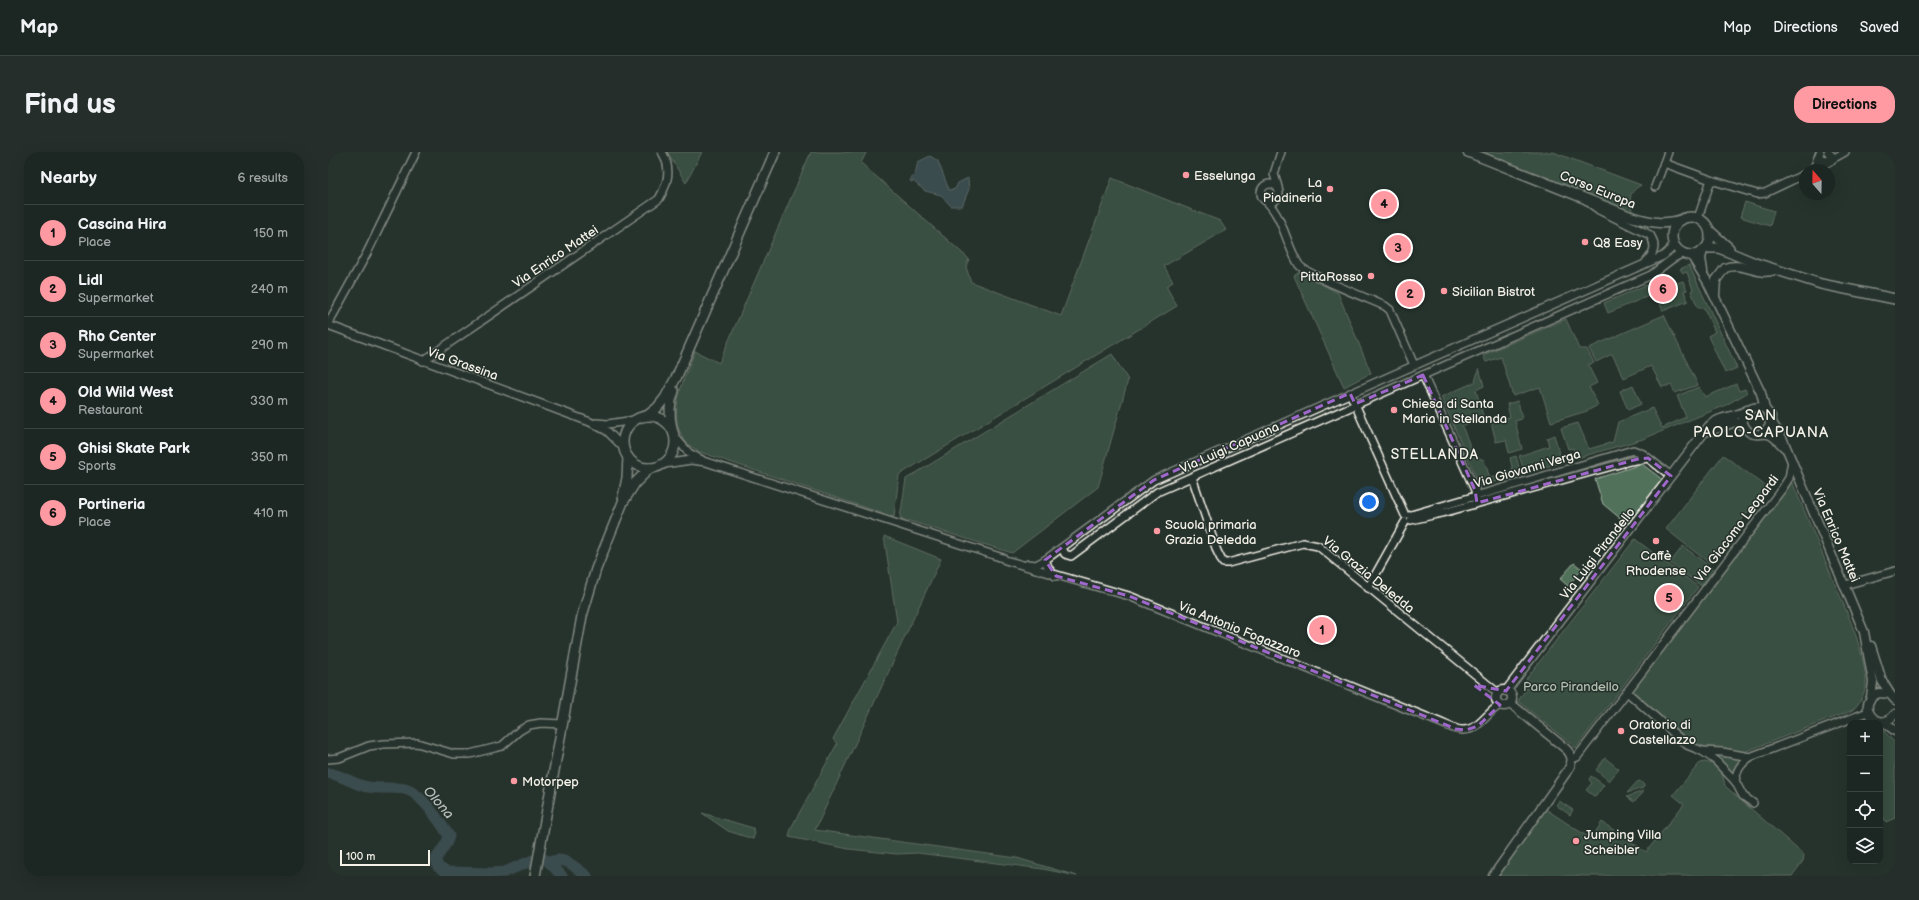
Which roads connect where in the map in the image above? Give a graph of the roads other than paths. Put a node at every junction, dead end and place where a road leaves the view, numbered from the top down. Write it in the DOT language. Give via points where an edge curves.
graph roads {
  1 [pos="416,152"];
  2 [pos="662,152"];
  3 [pos="775,152"];
  4 [pos="1468,152"];
  5 [pos="1668,152"];
  6 [pos="1845,152"];
  7 [pos="1281,153"];
  8 [pos="1832,154"];
  9 [pos="1817,160"];
  10 [pos="1664,163"];
  11 [pos="1275,169"];
  12 [pos="1799,177"];
  13 [pos="1711,180"];
  14 [pos="1278,187"];
  15 [pos="1655,187"];
  16 [pos="1262,188"];
  17 [pos="1578,195"];
  18 [pos="1279,197"];
  19 [pos="1267,202"];
  20 [pos="1698,218"];
  21 [pos="1279,219"];
  22 [pos="1681,220"];
  23 [pos="1652,222"];
  24 [pos="1710,231"];
  25 [pos="1672,238"];
  26 [pos="1704,250"];
  27 [pos="1687,254"];
  28 [pos="1738,256"];
  29 [pos="1645,264"];
  30 [pos="1775,270"];
  31 [pos="1704,275"];
  32 [pos="1617,276"];
  33 [pos="1624,286"];
  34 [pos="1577,293"];
  35 [pos="1716,298"];
  36 [pos="1895,299"];
  37 [pos="1582,305"];
  38 [pos="328,324"];
  39 [pos="423,361"];
  40 [pos="1415,364"];
  41 [pos="1422,375"];
  42 [pos="678,376"];
  43 [pos="1756,385"];
  44 [pos="1350,393"];
  45 [pos="1355,404"];
  46 [pos="1749,409"];
  47 [pos="1765,409"];
  48 [pos="647,416"];
  49 [pos="635,420"];
  50 [pos="1771,421"];
  51 [pos="590,422"];
  52 [pos="1744,426"];
  53 [pos="1706,431"];
  54 [pos="674,433"];
  55 [pos="1760,434"];
  56 [pos="623,447"];
  57 [pos="1786,448"];
  58 [pos="628,457"];
  59 [pos="1792,461"];
  60 [pos="706,462"];
  61 [pos="664,464"];
  62 [pos="650,468"];
  63 [pos="1671,476"];
  64 [pos="1192,477"];
  65 [pos="1476,499"];
  66 [pos="623,502"];
  67 [pos="1408,518"];
  68 [pos="1062,548"];
  69 [pos="1003,558"];
  70 [pos="1045,560"];
  71 [pos="1895,571"];
  72 [pos="1056,576"];
  73 [pos="1845,585"];
  74 [pos="1368,588"];
  75 [pos="1864,632"];
  76 [pos="1506,690"];
  77 [pos="1627,692"];
  78 [pos="1498,693"];
  79 [pos="1871,697"];
  80 [pos="1893,697"];
  81 [pos="1510,703"];
  82 [pos="1500,705"];
  83 [pos="1868,712"];
  84 [pos="1895,714"];
  85 [pos="1884,722"];
  86 [pos="562,724"];
  87 [pos="1895,731"];
  88 [pos="1702,751"];
  89 [pos="1750,757"];
  90 [pos="328,759"];
  91 [pos="1572,759"];
  92 [pos="1735,781"];
  93 [pos="1753,803"];
  94 [pos="536,872"];
  95 [pos="1494,876"];
  1 -- 38 [label="street" via="367,253"];
  2 -- 39 [label="street, Via Enrico Mattei" via="667,160 668,179 659,199"];
  3 -- 42 [label="main road"];
  4 -- 17 [label="main road, Corso Europa"];
  5 -- 10 [label="street"];
  6 -- 8 [label="street"];
  7 -- 11 [label="street"];
  8 -- 9 [label="street"];
  8 -- 9 [label="street" via="1826,161"];
  10 -- 13 [label="street"];
  10 -- 15 [label="street"];
  11 -- 14 [label="street"];
  11 -- 16 [label="street"];
  12 -- 13 [label="street" via="1757,194"];
  13 -- 20 [label="street"];
  14 -- 16 [label="street" via="1270,184"];
  14 -- 18 [label="street"];
  16 -- 19 [label="street" via="1262,196"];
  17 -- 23 [label="main road, Corso Europa" via="1629,216"];
  17 -- 29 [label="street" via="1599,210 1650,235 1655,247"];
  18 -- 19 [label="street" via="1276,201"];
  18 -- 21 [label="street"];
  19 -- 21 [label="street"];
  20 -- 22 [label="main road" via="1688,217"];
  20 -- 24 [label="main road"];
  21 -- 40 [label="street" via="1291,250 1306,271 1390,310"];
  22 -- 23 [label="main road, Corso Europa"];
  22 -- 25 [label="main road" via="1673,228"];
  23 -- 25 [label="main road, Corso Europa" via="1663,227"];
  24 -- 26 [label="main road" via="1709,242"];
  24 -- 28 [label="main road"];
  25 -- 27 [label="main road" via="1676,248"];
  25 -- 29 [label="street, Via Luigi Capuana" via="1672,247 1668,253"];
  26 -- 27 [label="main road"];
  26 -- 28 [label="main road" via="1719,248"];
  26 -- 31 [label="street"];
  27 -- 31 [label="street"];
  27 -- 33 [label="street, Via Luigi Capuana" via="1672,259 1651,275"];
  28 -- 30 [label="main road"];
  29 -- 32 [label="street, Via Luigi Capuana"];
  30 -- 35 [label="street" via="1767,273 1738,265 1725,268 1716,280"];
  30 -- 36 [label="main road" via="1821,284"];
  31 -- 35 [label="street"];
  32 -- 33 [label="street" via="1624,278"];
  32 -- 34 [label="street, Via Luigi Capuana"];
  33 -- 37 [label="street, Via Luigi Capuana"];
  34 -- 37 [label="street"];
  34 -- 40 [label="street, Via Luigi Capuana"];
  35 -- 43 [label="street"];
  37 -- 41 [label="street, Via Luigi Capuana"];
  38 -- 39 [label="street, Via Grassina"];
  39 -- 51 [label="street, Via Grassina"];
  40 -- 41 [label="street"];
  40 -- 44 [label="street, Via Luigi Capuana"];
  41 -- 45 [label="street, Via Luigi Capuana"];
  41 -- 65 [label="street" via="1475,490"];
  42 -- 48 [label="main road" via="665,398"];
  42 -- 54 [label="main road" via="670,405"];
  43 -- 46 [label="street" via="1757,403"];
  43 -- 47 [label="street"];
  44 -- 45 [label="street"];
  44 -- 68 [label="street, Via Luigi Capuana" via="1154,480"];
  45 -- 64 [label="street, Via Luigi Capuana"];
  45 -- 67 [label="street"];
  46 -- 47 [label="street" via="1758,406"];
  46 -- 52 [label="street" via="1743,417"];
  46 -- 53 [label="street, Via Luigi Pirandello" via="1742,414 1727,416 1713,422"];
  47 -- 50 [label="street"];
  48 -- 49 [label="main road"];
  48 -- 54 [label="main road" via="663,419"];
  49 -- 51 [label="street, Via Grassina" via="608,424"];
  49 -- 56 [label="main road" via="624,433"];
  50 -- 55 [label="street" via="1769,428"];
  50 -- 57 [label="street, Via Enrico Mattei"];
  51 -- 56 [label="street, Via Grassina" via="607,430"];
  52 -- 53 [label="street" via="1734,422"];
  52 -- 55 [label="street" via="1749,432"];
  53 -- 63 [label="street, Via Luigi Pirandello"];
  54 -- 60 [label="street" via="689,453"];
  54 -- 61 [label="main road" via="674,452"];
  55 -- 57 [label="street, Via Enrico Mattei" via="1771,435"];
  56 -- 58 [label="main road"];
  57 -- 59 [label="street, Via Enrico Mattei"];
  58 -- 62 [label="main road" via="634,464"];
  58 -- 66 [label="main road"];
  59 -- 73 [label="street, Via Enrico Mattei"];
  59 -- 77 [label="street, Via Giacomo Leopardi" via="1789,478 1782,489"];
  60 -- 61 [label="street" via="691,460"];
  60 -- 69 [label="street"];
  61 -- 62 [label="main road"];
  62 -- 66 [label="main road" via="635,483"];
  63 -- 65 [label="street, Via Giovanni Verga" via="1648,458"];
  63 -- 76 [label="street, Via Luigi Pirandello"];
  64 -- 68 [label="street, Via Luigi Capuana" via="1157,492 1071,556 1065,554"];
  64 -- 74 [label="street, Via Grazia Deledda" via="1222,563 1308,543 1318,546"];
  65 -- 67 [label="street, Via Giovanni Verga"];
  66 -- 86 [label="main road" via="596,569 582,616"];
  67 -- 74 [label="street"];
  68 -- 70 [label="street, Via Luigi Capuana"];
  69 -- 70 [label="street" via="1033,565"];
  69 -- 72 [label="street, Via Antonio Fogazzaro"];
  70 -- 72 [label="street"];
  71 -- 73 [label="street"];
  72 -- 82 [label="street, Via Antonio Fogazzaro" via="1128,596 1456,729 1475,728"];
  73 -- 75 [label="street, Via Enrico Mattei"];
  74 -- 78 [label="street, Via Grazia Deledda"];
  75 -- 79 [label="street, Via Enrico Mattei" via="1873,682"];
  75 -- 80 [label="street, Via Enrico Mattei" via="1882,682"];
  76 -- 78 [label="street"];
  76 -- 81 [label="street" via="1512,696"];
  77 -- 88 [label="street" via="1687,745"];
  77 -- 91 [label="street, Via Giacomo Leopardi"];
  78 -- 82 [label="street" via="1496,698"];
  79 -- 80 [label="street" via="1882,692"];
  79 -- 83 [label="street, Via Enrico Mattei"];
  81 -- 82 [label="street"];
  81 -- 91 [label="street" via="1566,749"];
  83 -- 85 [label="street" via="1874,720"];
  83 -- 89 [label="street"];
  84 -- 85 [label="street"];
  85 -- 87 [label="street"];
  86 -- 90 [label="street" via="529,725 502,746 470,754 454,754 417,744 383,744"];
  86 -- 94 [label="main road"];
  88 -- 89 [label="street"];
  88 -- 92 [label="street" via="1715,760"];
  89 -- 92 [label="street" via="1742,763"];
  91 -- 95 [label="street, Via Giacomo Leopardi" via="1568,770"];
  92 -- 93 [label="street" via="1743,796"];
}
